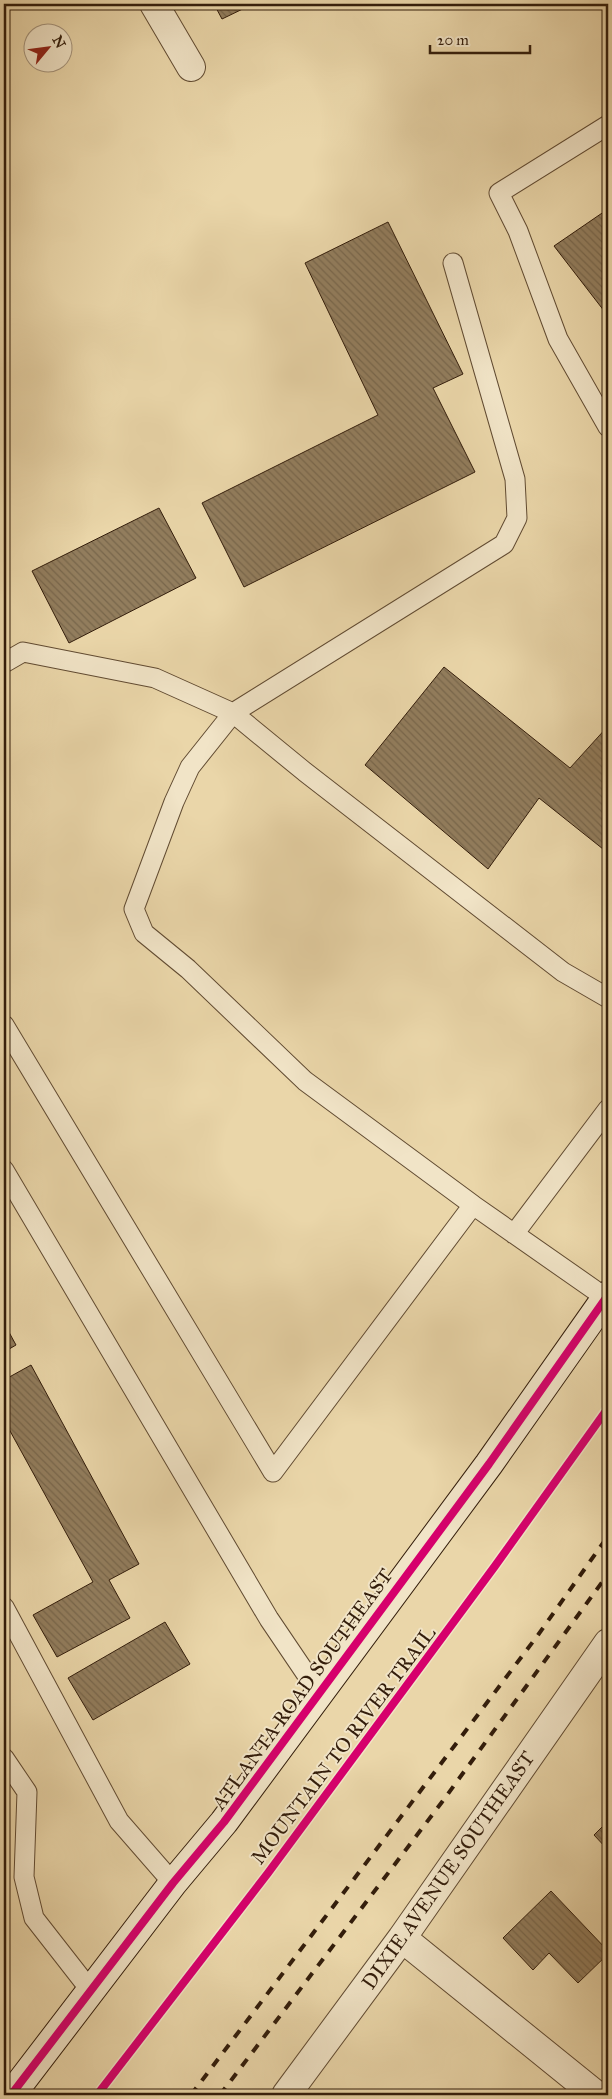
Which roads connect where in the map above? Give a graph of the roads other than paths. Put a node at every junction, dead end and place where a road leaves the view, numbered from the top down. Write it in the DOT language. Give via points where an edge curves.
graph roads {
  1 [pos="154,4"];
  2 [pos="191,67"];
  3 [pos="608,125"];
  4 [pos="453,263"];
  5 [pos="608,426"];
  6 [pos="4,663"];
  7 [pos="233,713"];
  8 [pos="608,998"];
  9 [pos="4,1025"];
  10 [pos="608,1108"];
  11 [pos="4,1170"];
  12 [pos="473,1205"];
  13 [pos="514,1234"];
  14 [pos="607,1296"];
  15 [pos="4,1607"];
  16 [pos="608,1643"];
  17 [pos="319,1693"];
  18 [pos="4,1758"];
  19 [pos="173,1883"];
  20 [pos="402,1938"];
  21 [pos="91,1991"];
  22 [pos="12,2095"];
  23 [pos="286,2095"];
  24 [pos="596,2095"];
  1 -- 2 [label="main road"];
  3 -- 5 [label="lane" via="499,193 518,231 558,339"];
  4 -- 7 [label="lane" via="515,479 517,518 504,544"];
  6 -- 7 [label="lane" via="23,652 155,678"];
  7 -- 8 [label="lane" via="563,972"];
  7 -- 12 [label="lane" via="190,767 174,802 134,909 144,933 188,969 305,1081"];
  9 -- 12 [label="lane" via="273,1472"];
  10 -- 13 [label="lane"];
  11 -- 17 [label="lane" via="269,1618"];
  12 -- 13 [label="lane"];
  13 -- 14 [label="lane"];
  14 -- 17 [label="main road, ATLANTA ROAD SOUTHEAST" via="489,1464"];
  15 -- 19 [label="lane" via="119,1820"];
  16 -- 20 [label="main road, DIXIE AVENUE SOUTHEAST"];
  17 -- 19 [label="main road, ATLANTA ROAD SOUTHEAST" via="224,1822"];
  18 -- 21 [label="lane" via="27,1792 24,1877 34,1918"];
  19 -- 21 [label="main road, ATLANTA ROAD SOUTHEAST"];
  20 -- 23 [label="main road, DIXIE AVENUE SOUTHEAST"];
  20 -- 24 [label="main road"];
  21 -- 22 [label="main road, ATLANTA ROAD SOUTHEAST"];
}
